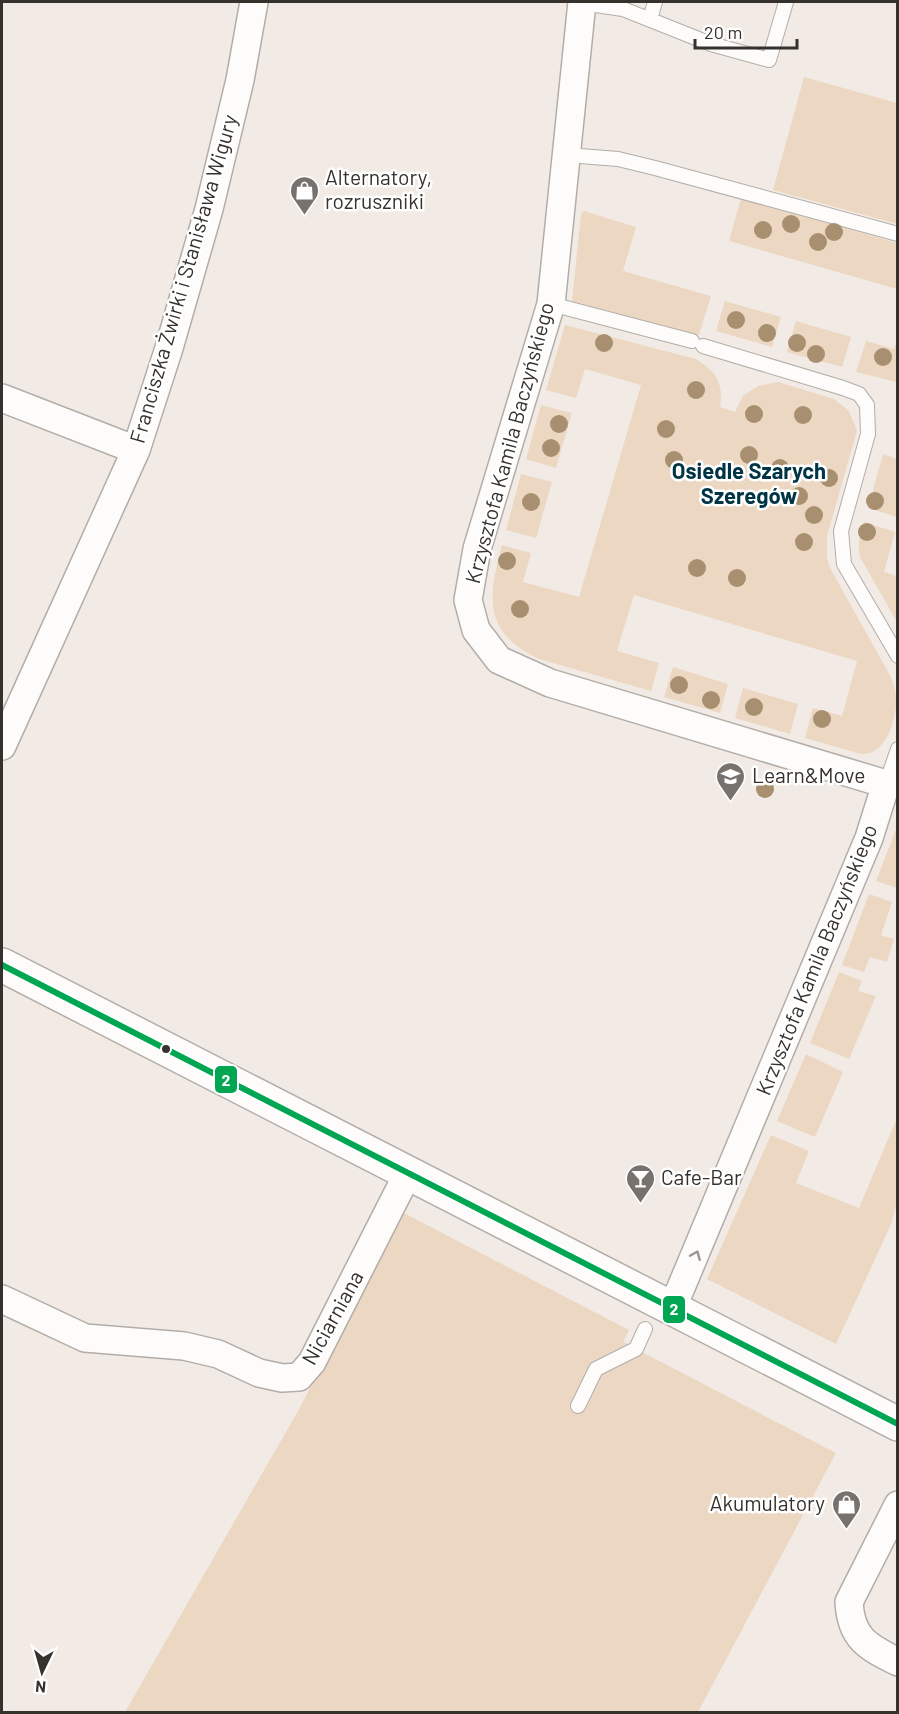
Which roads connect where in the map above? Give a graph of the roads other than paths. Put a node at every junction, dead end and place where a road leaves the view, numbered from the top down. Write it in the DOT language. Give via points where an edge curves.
graph roads {
  1 [pos="254,2"];
  2 [pos="582,2"];
  3 [pos="656,2"];
  4 [pos="786,2"];
  5 [pos="650,19"];
  6 [pos="566,152"];
  7 [pos="897,234"];
  8 [pos="551,304"];
  9 [pos="2,399"];
  10 [pos="136,450"];
  11 [pos="897,656"];
  12 [pos="2,746"];
  13 [pos="897,749"];
  14 [pos="886,784"];
  15 [pos="2,965"];
  16 [pos="408,1173"];
  17 [pos="2,1299"];
  18 [pos="672,1309"];
  19 [pos="645,1329"];
  20 [pos="578,1406"];
  21 [pos="897,1424"];
  22 [pos="897,1504"];
  23 [pos="897,1662"];
  1 -- 10 [label="street, Franciszka Żwirki i Stanisława Wigury" via="209,209"];
  2 -- 5 [label="lane" via="623,9"];
  2 -- 6 [label="street, Krzysztofa Kamila Baczyńskiego"];
  3 -- 5 [label="lane"];
  4 -- 5 [label="lane" via="769,60 711,44"];
  6 -- 7 [label="lane" via="655,168"];
  6 -- 8 [label="street, Krzysztofa Kamila Baczyńskiego"];
  8 -- 11 [label="lane" via="859,394 867,405 868,434 841,531 844,564"];
  8 -- 14 [label="street, Krzysztofa Kamila Baczyńskiego" via="477,549 468,600 476,630 499,660 550,683"];
  9 -- 10 [label="street"];
  10 -- 12 [label="street, Franciszka Żwirki i Stanisława Wigury"];
  13 -- 14 [label="lane"];
  18 -- 14 [label="street, Krzysztofa Kamila Baczyńskiego, one-way" via="869,838"];
  15 -- 16 [label="main road"];
  16 -- 17 [label="street, Niciarniana" via="312,1362 299,1377 259,1373 218,1354 184,1346 85,1338"];
  16 -- 18 [label="main road"];
  18 -- 21 [label="main road"];
  19 -- 20 [label="lane" via="636,1349 596,1369"];
  22 -- 23 [label="street" via="849,1602 850,1619 857,1635"];
}
